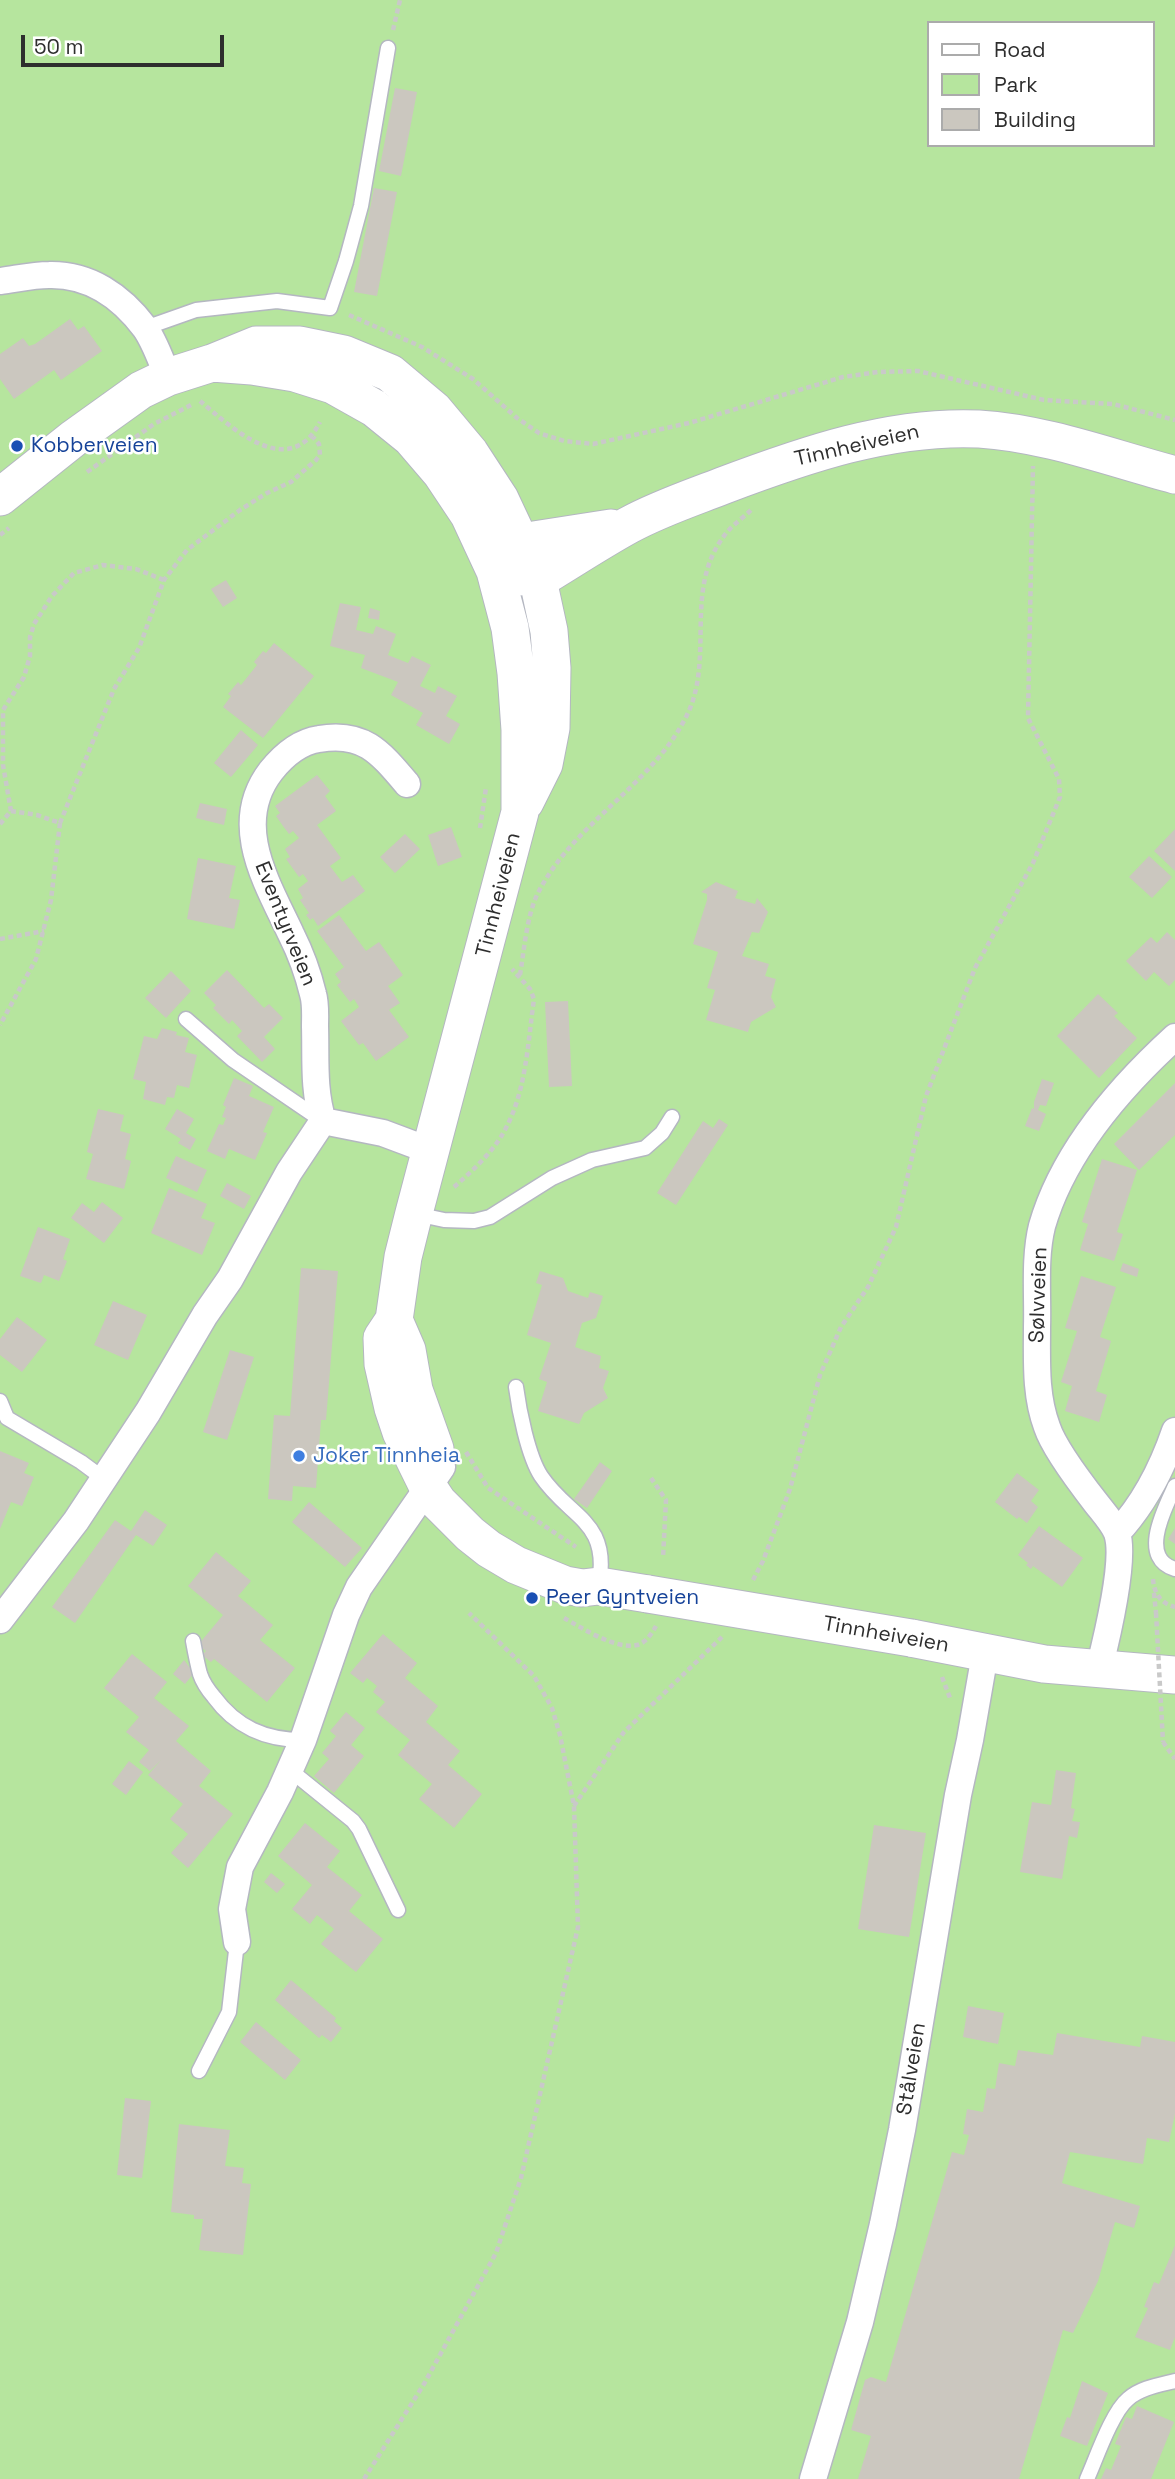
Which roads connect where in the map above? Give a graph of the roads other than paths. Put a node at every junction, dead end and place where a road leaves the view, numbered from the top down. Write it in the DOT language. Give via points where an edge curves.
graph roads {
  1 [pos="388,48"];
  2 [pos="0,281"];
  3 [pos="145,328"];
  4 [pos="168,377"];
  5 [pos="212,381"];
  6 [pos="1175,475"];
  7 [pos="6,512"];
  8 [pos="629,525"];
  9 [pos="521,542"];
  10 [pos="495,571"];
  11 [pos="538,580"];
  12 [pos="407,784"];
  13 [pos="520,812"];
  14 [pos="186,1019"];
  15 [pos="1175,1037"];
  16 [pos="672,1117"];
  17 [pos="323,1121"];
  18 [pos="431,1151"];
  19 [pos="429,1217"];
  20 [pos="516,1387"];
  21 [pos="0,1401"];
  22 [pos="1174,1437"];
  23 [pos="444,1467"];
  24 [pos="104,1479"];
  25 [pos="1175,1486"];
  26 [pos="1117,1533"];
  27 [pos="599,1569"];
  28 [pos="1175,1569"];
  29 [pos="0,1620"];
  30 [pos="193,1641"];
  31 [pos="985,1654"];
  32 [pos="1099,1670"];
  33 [pos="1175,1675"];
  34 [pos="303,1740"];
  35 [pos="290,1770"];
  36 [pos="398,1910"];
  37 [pos="237,1942"];
  38 [pos="200,2071"];
  39 [pos="1175,2381"];
  40 [pos="813,2479"];
  41 [pos="1087,2479"];
  1 -- 3 [label="lane" via="361,206 330,308 277,301 197,310"];
  2 -- 3 [label="street" via="48,274 74,276 116,296"];
  3 -- 4 [label="street"];
  4 -- 5 [label="street"];
  4 -- 7 [label="street" via="120,404"];
  5 -- 9 [label="street" via="256,345 300,345 344,354 390,373 434,410 470,453"];
  5 -- 10 [label="street, Tinnheiveien" via="252,366 295,373 333,385 374,408 411,438 441,473 469,515"];
  6 -- 8 [label="street, Tinnheiveien" via="1038,437 980,429 920,429 785,462"];
  8 -- 9 [label="street, Tinnheiveien"];
  8 -- 11 [label="street, Tinnheiveien"];
  9 -- 10 [label="street"];
  9 -- 11 [label="street"];
  10 -- 11 [label="street"];
  10 -- 13 [label="street, Tinnheiveien" via="516,673"];
  11 -- 13 [label="street" via="549,631 551,728 544,764"];
  12 -- 17 [label="street, Eventyrveien" via="384,756 361,741 340,736 292,750 262,782 254,803 252,823 264,881 304,963 314,998 314,1069"];
  13 -- 18 [label="street, Tinnheiveien"];
  14 -- 17 [label="lane" via="233,1060"];
  15 -- 26 [label="street, Sølvveien" via="1124,1088 1079,1148 1042,1227 1038,1260 1037,1375 1047,1429"];
  16 -- 19 [label="lane" via="645,1148 592,1160 552,1178 490,1217 474,1221"];
  17 -- 18 [label="street" via="383,1133"];
  17 -- 24 [label="street"];
  18 -- 19 [label="street, Tinnheiveien"];
  19 -- 23 [label="street, Tinnheiveien" via="403,1258 394,1320 382,1338 383,1364 401,1432"];
  20 -- 27 [label="lane" via="539,1473 557,1497 583,1517 597,1539"];
  21 -- 24 [label="lane" via="7,1418"];
  22 -- 26 [label="street" via="1142,1502"];
  23 -- 27 [label="street, Tinnheiveien" via="438,1502 489,1549 565,1585 582,1588"];
  23 -- 34 [label="street" via="359,1587"];
  24 -- 29 [label="street"];
  25 -- 28 [label="lane" via="1155,1543 1160,1559"];
  26 -- 32 [label="street" via="1119,1556 1111,1620"];
  27 -- 31 [label="street, Tinnheiveien, bridge" via="652,1609 911,1638"];
  30 -- 34 [label="lane" via="204,1684 225,1713 262,1734"];
  31 -- 32 [label="street, Tinnheiveien"];
  31 -- 40 [label="street, Stålveien" via="883,2224 860,2322"];
  32 -- 33 [label="street, Tinnheiveien"];
  34 -- 35 [label="street"];
  35 -- 36 [label="lane" via="353,1821"];
  35 -- 37 [label="street" via="240,1867 232,1909"];
  37 -- 38 [label="lane" via="229,2012"];
  39 -- 41 [label="lane" via="1126,2400"];
}
